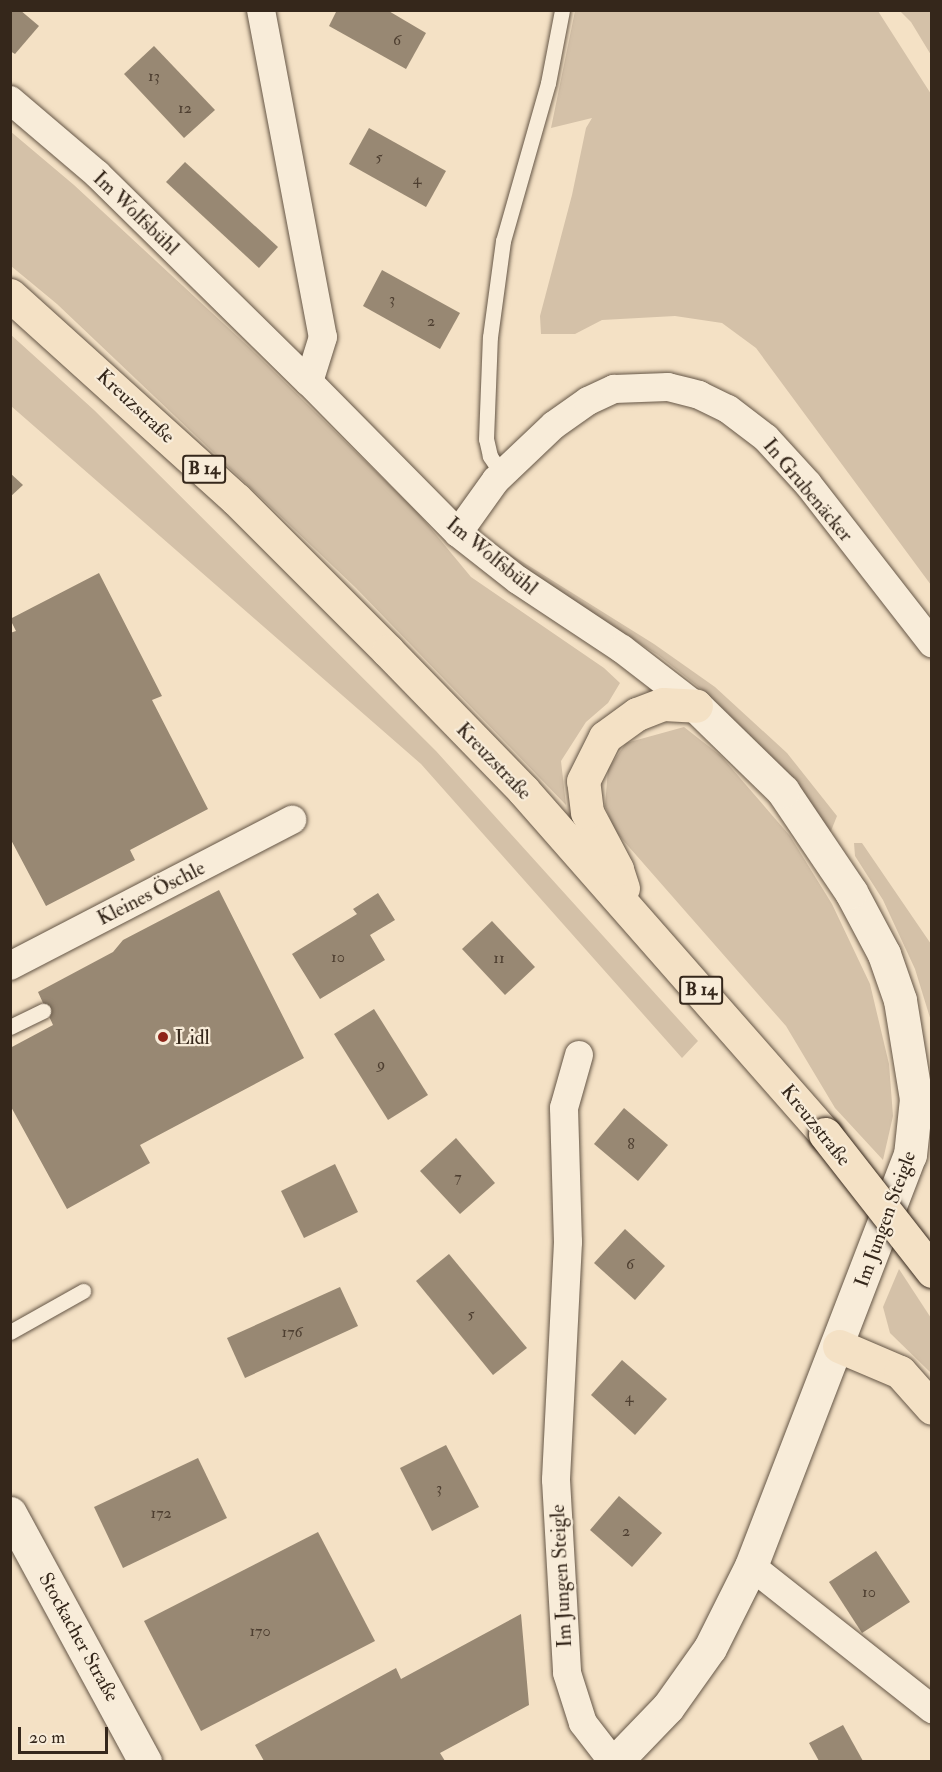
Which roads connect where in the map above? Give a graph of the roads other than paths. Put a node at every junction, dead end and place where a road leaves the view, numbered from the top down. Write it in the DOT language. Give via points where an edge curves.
graph roads {
  1 [pos="261,10"];
  2 [pos="562,10"];
  3 [pos="10,100"];
  4 [pos="10,295"];
  5 [pos="309,382"];
  6 [pos="502,474"];
  7 [pos="458,533"];
  8 [pos="932,643"];
  9 [pos="696,706"];
  10 [pos="292,820"];
  11 [pos="628,907"];
  12 [pos="10,966"];
  13 [pos="43,1011"];
  14 [pos="10,1027"];
  15 [pos="579,1055"];
  16 [pos="932,1271"];
  17 [pos="83,1291"];
  18 [pos="10,1332"];
  19 [pos="839,1346"];
  20 [pos="932,1408"];
  21 [pos="10,1513"];
  22 [pos="751,1566"];
  23 [pos="932,1708"];
  24 [pos="145,1761"];
  25 [pos="614,1761"];
  1 -- 5 [label="street" via="323,338"];
  2 -- 6 [label="lane" via="548,83 503,241 490,337 486,439 490,456"];
  3 -- 5 [label="street, Im Wolfsbühl" via="97,174"];
  4 -- 11 [label="main road, Kreuzstraße / B 14" via="236,499 523,790"];
  5 -- 7 [label="street, Im Wolfsbühl"];
  6 -- 7 [label="street, In Grubenäcker"];
  6 -- 8 [label="street, In Grubenäcker" via="554,424 588,400 614,389 668,387 699,395 728,409 766,438 808,484"];
  7 -- 9 [label="street, Im Wolfsbühl" via="518,580 622,648"];
  9 -- 11 [label="main road" via="663,704 637,714 605,737 583,781 587,812 617,869"];
  9 -- 19 [label="street, Im Jungen Steigle" via="783,791 851,892 884,954 900,999 916,1099 910,1155"];
  10 -- 12 [label="street, Kleines Öschle"];
  11 -- 16 [label="main road, Kreuzstraße / B 14, bridge" via="825,1134"];
  13 -- 14 [label="lane"];
  15 -- 25 [label="street, Im Jungen Steigle" via="564,1108 568,1242 556,1480 567,1673 583,1723"];
  17 -- 18 [label="lane"];
  19 -- 20 [label="main road" via="900,1372"];
  19 -- 22 [label="street, Im Jungen Steigle"];
  21 -- 24 [label="street, Stockacher Straße"];
  22 -- 23 [label="street"];
  22 -- 25 [label="street, Im Jungen Steigle" via="710,1648 668,1707"];
}
